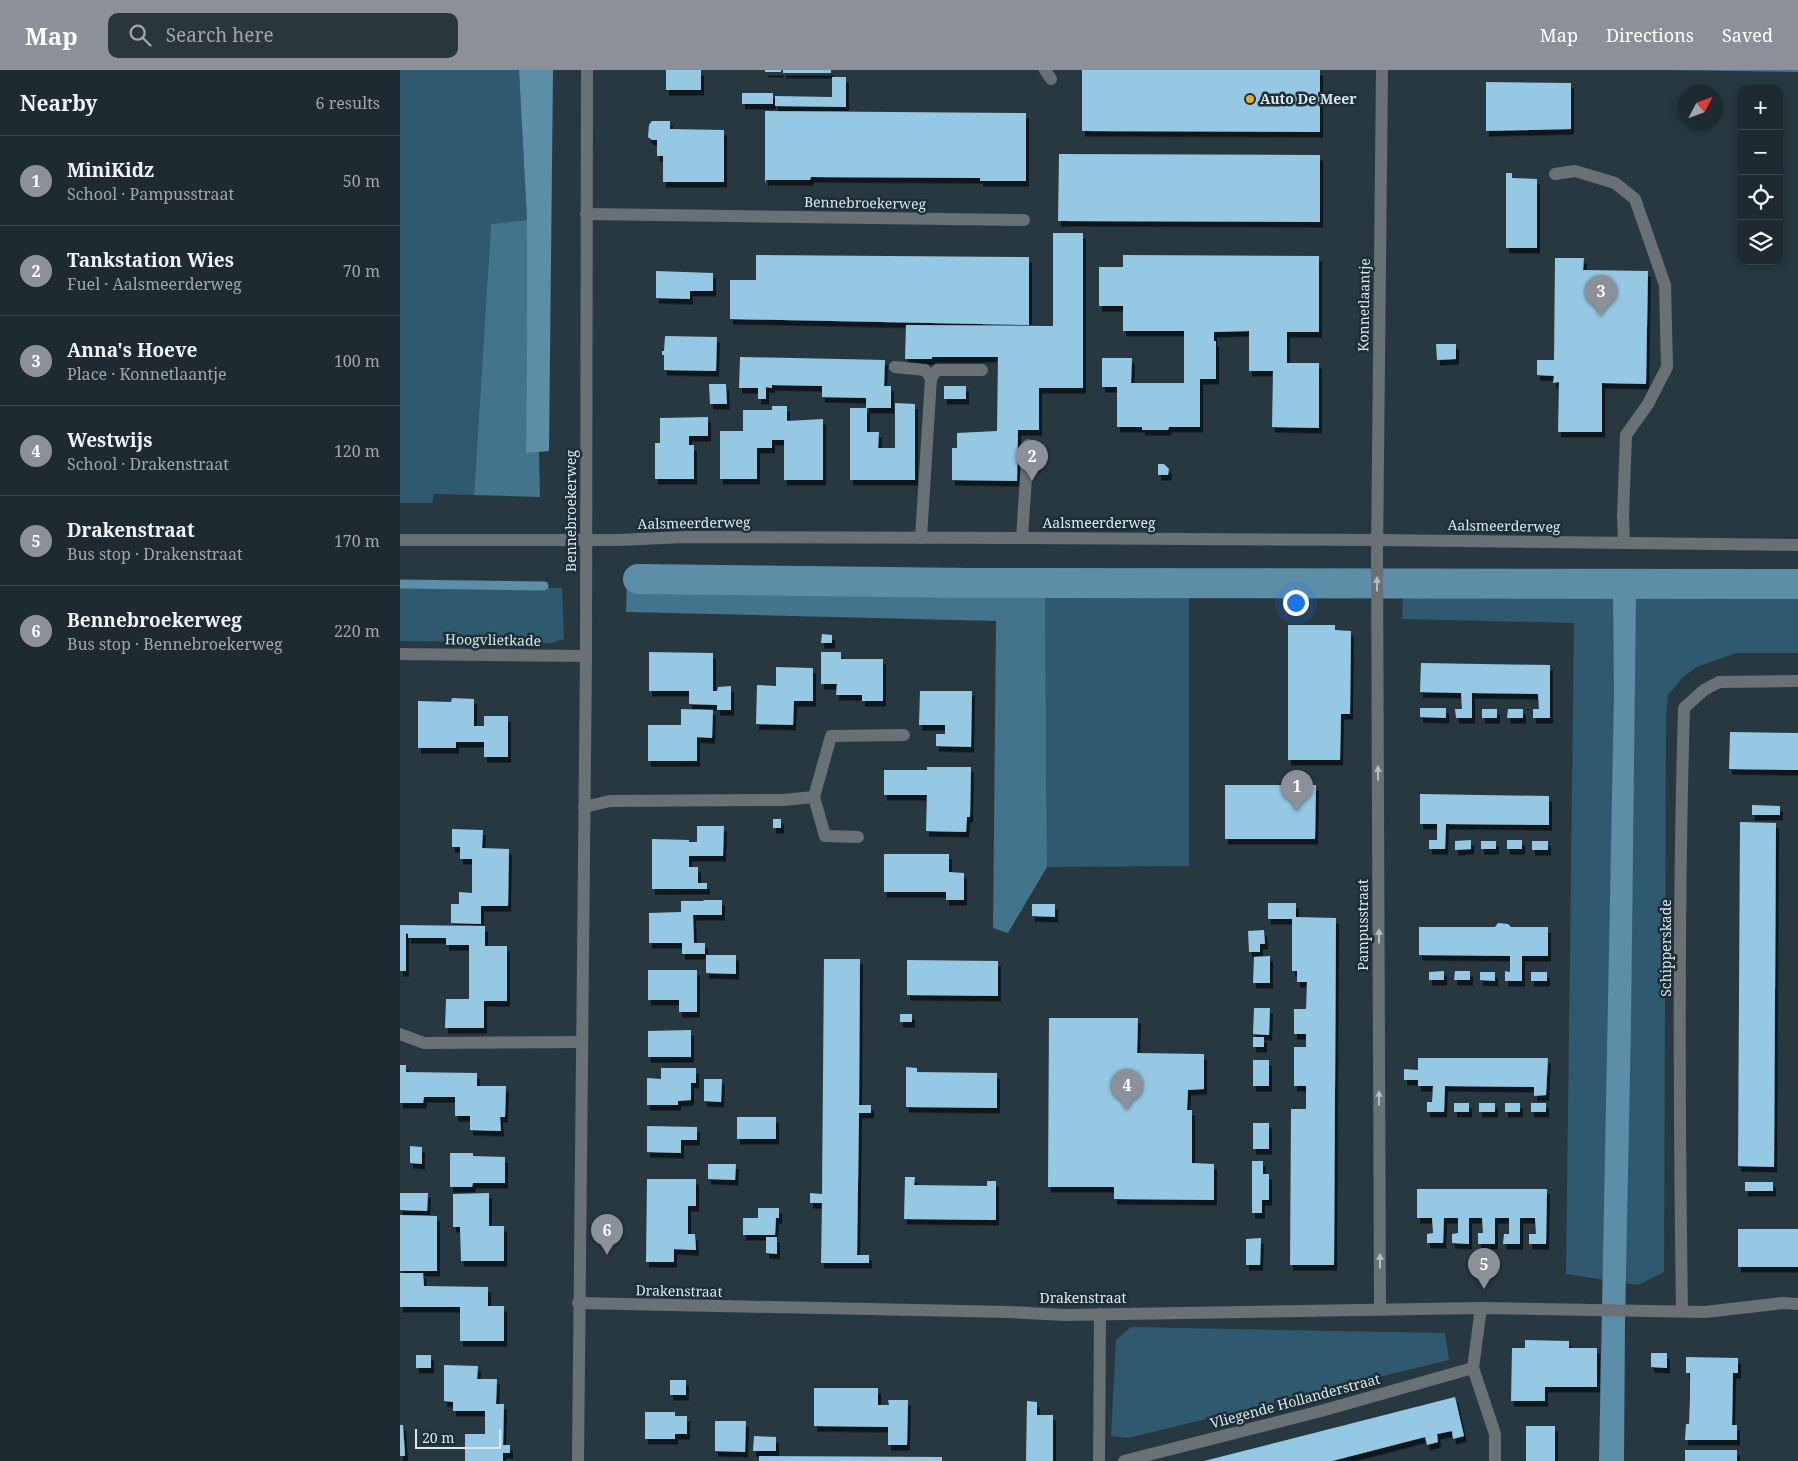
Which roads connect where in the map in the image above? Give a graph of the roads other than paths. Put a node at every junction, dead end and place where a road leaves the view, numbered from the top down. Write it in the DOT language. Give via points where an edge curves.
graph roads {
  1 [pos="587,70"];
  2 [pos="1382,70"];
  3 [pos="1555,174"];
  4 [pos="586,214"];
  5 [pos="1024,220"];
  6 [pos="895,367"];
  7 [pos="982,370"];
  8 [pos="931,378"];
  9 [pos="1028,445"];
  10 [pos="921,538"];
  11 [pos="1022,538"];
  12 [pos="586,539"];
  13 [pos="400,540"];
  14 [pos="1377,540"];
  15 [pos="1624,543"];
  16 [pos="1798,545"];
  17 [pos="400,654"];
  18 [pos="586,656"];
  19 [pos="1798,681"];
  20 [pos="904,735"];
  21 [pos="814,797"];
  22 [pos="584,807"];
  23 [pos="858,837"];
  24 [pos="400,1034"];
  25 [pos="581,1042"];
  26 [pos="578,1303"];
  27 [pos="1798,1304"];
  28 [pos="1481,1308"];
  29 [pos="1380,1310"];
  30 [pos="1682,1311"];
  31 [pos="1100,1314"];
  32 [pos="1473,1368"];
  33 [pos="578,1461"];
  34 [pos="1099,1461"];
  35 [pos="1124,1461"];
  36 [pos="1495,1461"];
  1 -- 4 [label="street, Bennebroekerweg"];
  2 -- 14 [label="street, Konnetlaantje"];
  3 -- 15 [label="street" via="1575,171 1615,183 1635,199 1665,284 1667,367 1648,404 1626,435"];
  4 -- 5 [label="street, Bennebroekerweg"];
  4 -- 12 [label="street, Bennebroekerweg"];
  6 -- 8 [label="street" via="925,370"];
  7 -- 8 [label="street" via="937,370"];
  8 -- 10 [label="street"];
  9 -- 11 [label="street"];
  10 -- 11 [label="street, Aalsmeerderweg"];
  10 -- 12 [label="street, Aalsmeerderweg"];
  11 -- 14 [label="street, Aalsmeerderweg"];
  12 -- 13 [label="street, Aalsmeerderweg"];
  12 -- 18 [label="street, Bennebroekerweg"];
  14 -- 15 [label="street, Aalsmeerderweg"];
  29 -- 14 [label="street, Pampusstraat, one-way"];
  15 -- 16 [label="street, Aalsmeerderweg"];
  17 -- 18 [label="street, Hoogvlietkade"];
  18 -- 22 [label="street, Bennebroekerweg"];
  19 -- 30 [label="street, Schipperskade" via="1719,682 1704,690 1684,708 1681,818"];
  20 -- 21 [label="street" via="832,736"];
  21 -- 22 [label="street" via="610,801"];
  21 -- 23 [label="street" via="825,836"];
  22 -- 25 [label="street, Bennebroekerweg"];
  24 -- 25 [label="street" via="424,1043"];
  25 -- 26 [label="street, Bennebroekerweg"];
  26 -- 31 [label="street, Drakenstraat"];
  26 -- 33 [label="street, Bennebroekerweg"];
  27 -- 30 [label="street, Drakenstraat"];
  28 -- 29 [label="street, Drakenstraat"];
  28 -- 30 [label="street, Drakenstraat"];
  28 -- 32 [label="street"];
  29 -- 31 [label="street, Drakenstraat"];
  31 -- 34 [label="street"];
  32 -- 35 [label="street, Vliegende Hollanderstraat"];
  32 -- 36 [label="street" via="1495,1434"];
}
